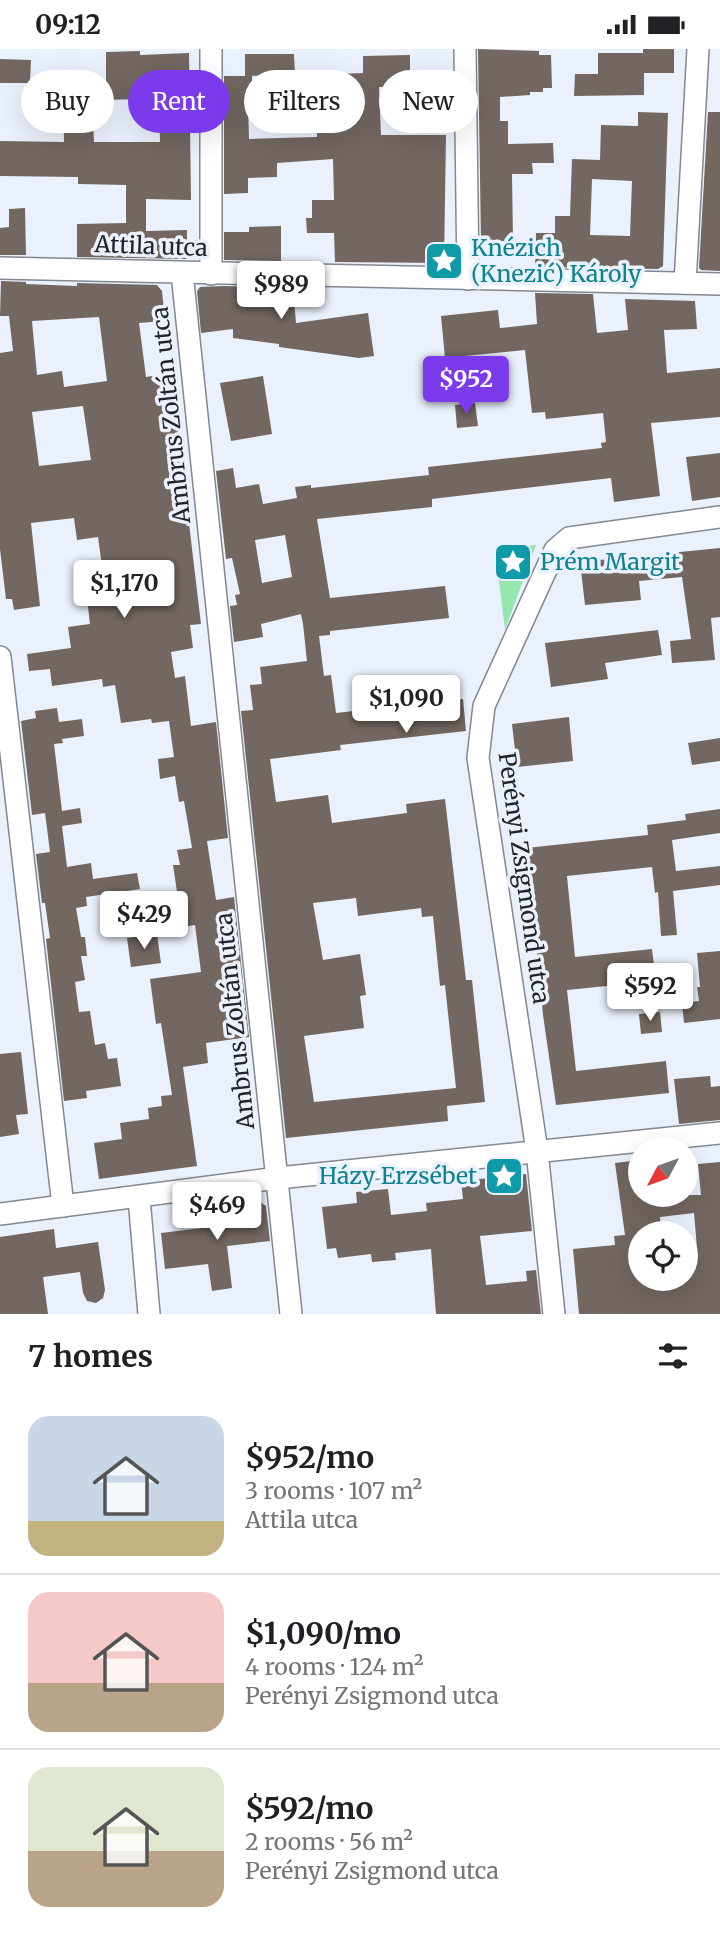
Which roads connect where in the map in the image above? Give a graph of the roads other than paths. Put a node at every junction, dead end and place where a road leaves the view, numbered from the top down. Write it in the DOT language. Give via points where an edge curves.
graph roads {
  1 [pos="211,49"];
  2 [pos="465,49"];
  3 [pos="698,49"];
  4 [pos="0,268"];
  5 [pos="182,273"];
  6 [pos="211,274"];
  7 [pos="468,279"];
  8 [pos="685,283"];
  9 [pos="720,284"];
  10 [pos="720,517"];
  11 [pos="0,657"];
  12 [pos="720,1133"];
  13 [pos="537,1151"];
  14 [pos="278,1178"];
  15 [pos="139,1198"];
  16 [pos="62,1206"];
  17 [pos="0,1214"];
  18 [pos="149,1314"];
  19 [pos="290,1314"];
  20 [pos="554,1314"];
  1 -- 6 [label="street"];
  2 -- 7 [label="street"];
  3 -- 8 [label="street"];
  4 -- 5 [label="street, Attila utca"];
  5 -- 6 [label="street, Attila utca"];
  5 -- 14 [label="street, Ambrus Zoltán utca"];
  6 -- 7 [label="street, Attila utca"];
  7 -- 8 [label="street, Attila utca"];
  8 -- 9 [label="street, Attila utca"];
  10 -- 13 [label="street, Perényi Zsigmond utca" via="569,538 555,549 484,706 478,758"];
  11 -- 16 [label="street"];
  12 -- 13 [label="street"];
  13 -- 14 [label="street"];
  13 -- 20 [label="street, Perényi Zsigmond utca"];
  14 -- 15 [label="street"];
  14 -- 19 [label="street, Ambrus Zoltán utca"];
  15 -- 16 [label="street"];
  15 -- 18 [label="street"];
  16 -- 17 [label="street"];
}
